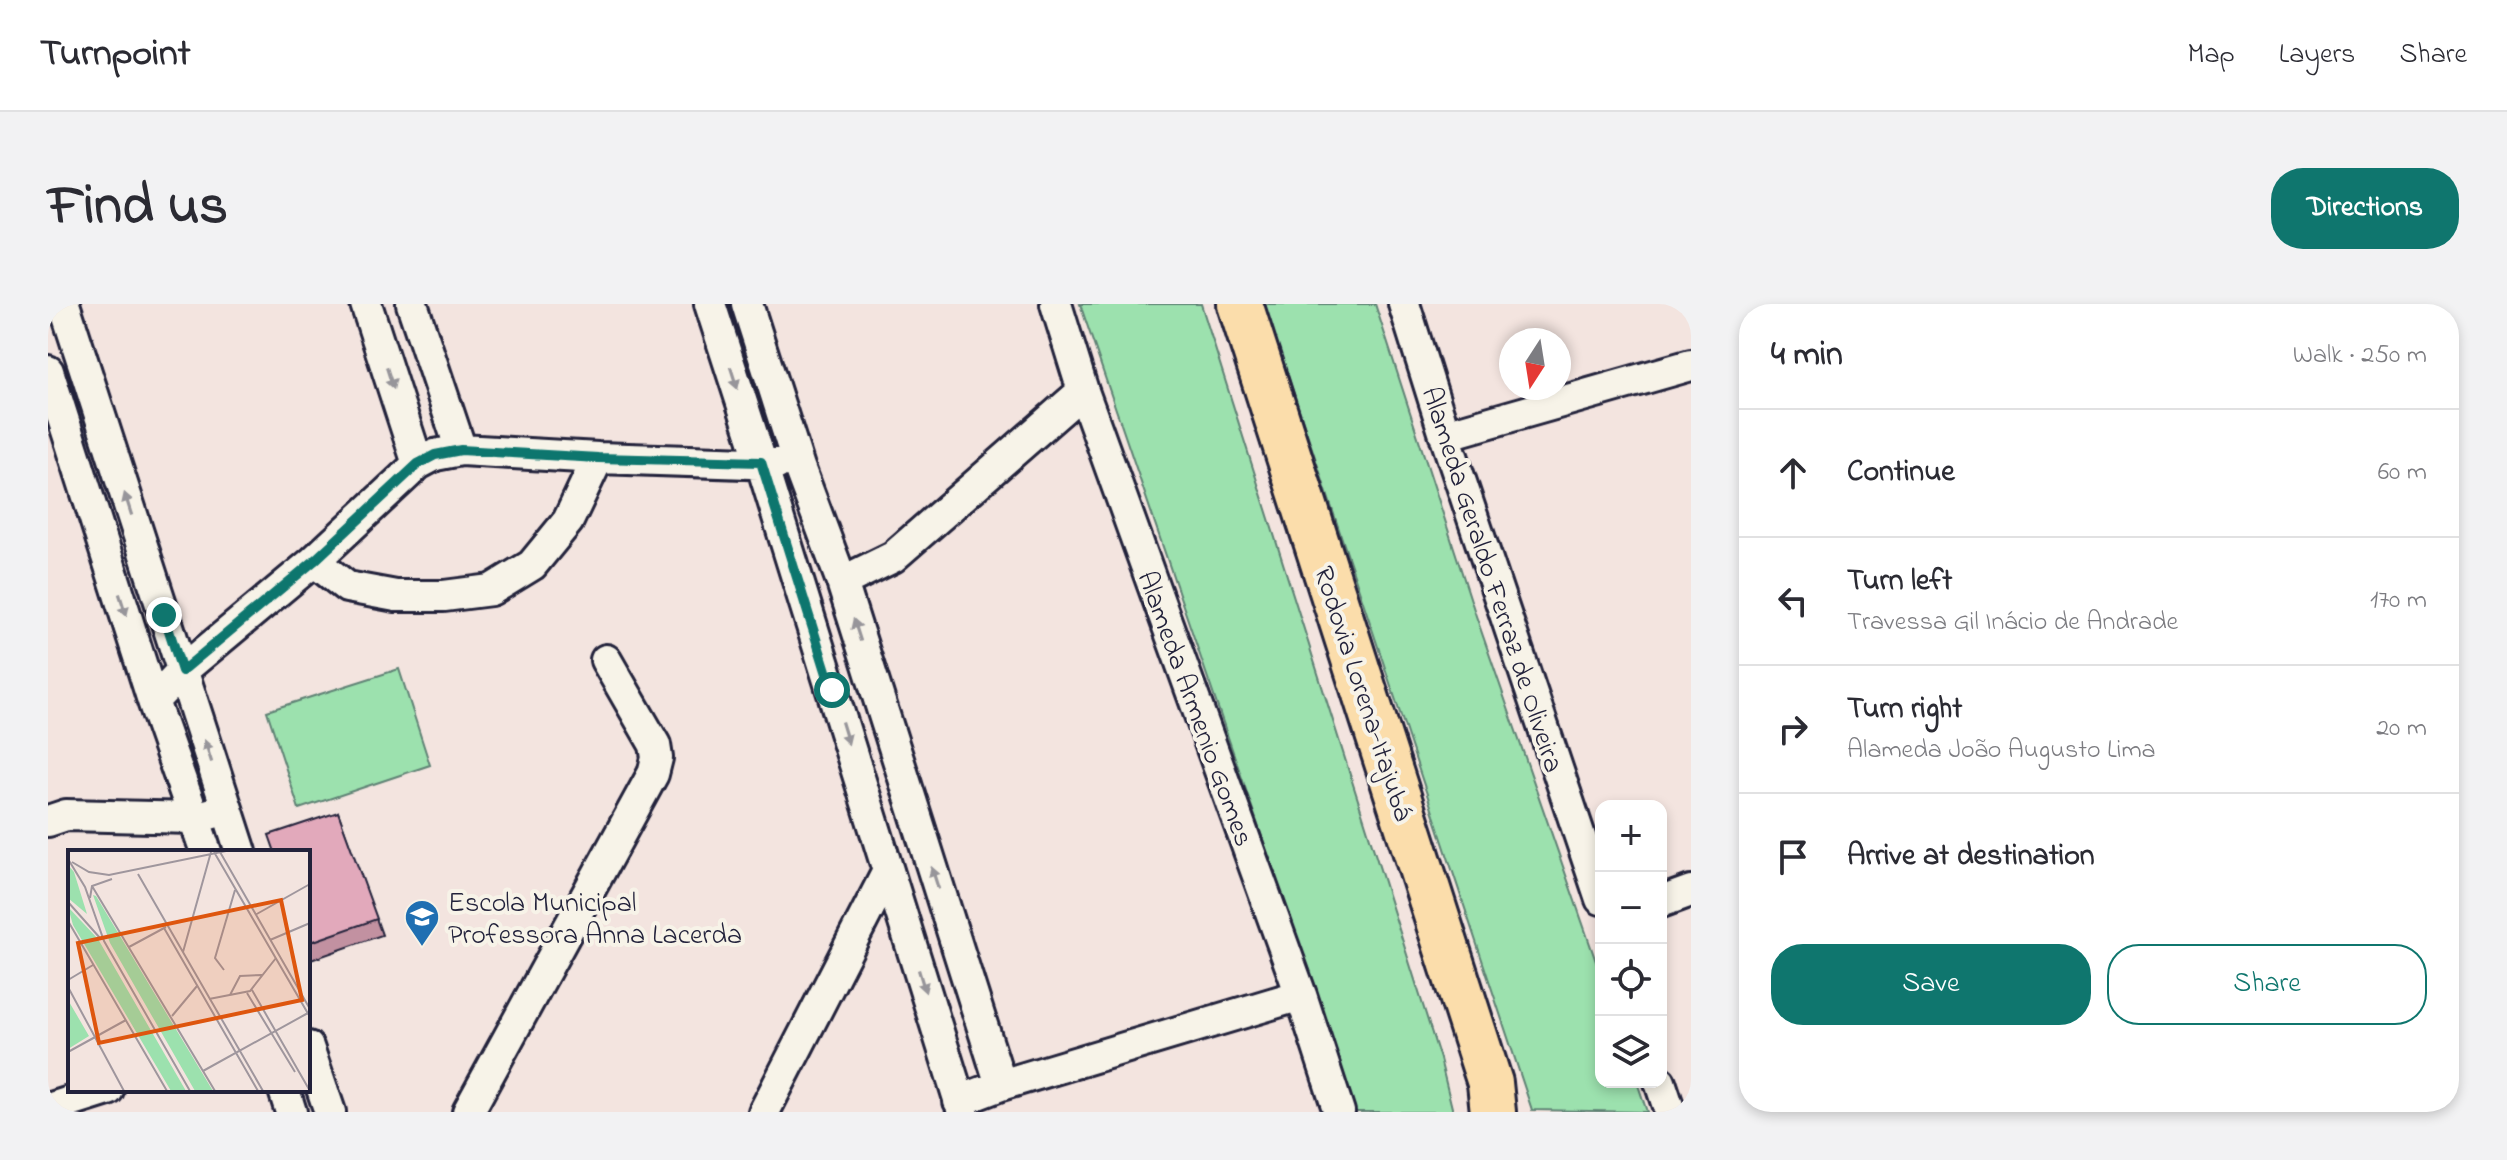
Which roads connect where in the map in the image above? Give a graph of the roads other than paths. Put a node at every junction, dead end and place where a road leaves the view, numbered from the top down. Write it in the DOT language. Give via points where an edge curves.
graph roads {
  1 [pos="64,304"];
  2 [pos="366,304"];
  3 [pos="412,304"];
  4 [pos="710,304"];
  5 [pos="747,304"];
  6 [pos="1056,304"];
  7 [pos="1240,304"];
  8 [pos="1404,304"];
  9 [pos="1691,365"];
  10 [pos="48,371"];
  11 [pos="1083,391"];
  12 [pos="1445,435"];
  13 [pos="461,450"];
  14 [pos="598,458"];
  15 [pos="761,462"];
  16 [pos="418,464"];
  17 [pos="799,467"];
  18 [pos="314,561"];
  19 [pos="842,582"];
  20 [pos="606,660"];
  21 [pos="182,671"];
  22 [pos="153,701"];
  23 [pos="226,809"];
  24 [pos="195,818"];
  25 [pos="48,821"];
  26 [pos="205,850"];
  27 [pos="240,850"];
  28 [pos="888,871"];
  29 [pos="1595,881"];
  30 [pos="1691,891"];
  31 [pos="1667,900"];
  32 [pos="1301,995"];
  33 [pos="310,1053"];
  34 [pos="1001,1085"];
  35 [pos="1662,1088"];
  36 [pos="102,1092"];
  37 [pos="285,1092"];
  38 [pos="1497,1102"];
  39 [pos="961,1106"];
  40 [pos="48,1109"];
  41 [pos="291,1112"];
  42 [pos="330,1112"];
  43 [pos="468,1112"];
  44 [pos="764,1112"];
  45 [pos="1339,1112"];
  46 [pos="1670,1112"];
  21 -- 1 [label="street, one-way"];
  2 -- 16 [label="street, one-way"];
  3 -- 13 [label="street"];
  4 -- 15 [label="street, one-way"];
  5 -- 17 [label="street"];
  6 -- 11 [label="street, Alameda Armenio Gomes"];
  7 -- 38 [label="highway, Rodovia Lorena-Itajubá"];
  8 -- 12 [label="street, Alameda Geraldo Ferraz de Oliveira"];
  9 -- 12 [label="street"];
  10 -- 22 [label="street, one-way"];
  11 -- 19 [label="street" via="893,557"];
  11 -- 32 [label="street, Alameda Armenio Gomes"];
  12 -- 29 [label="street, Alameda Geraldo Ferraz de Oliveira"];
  13 -- 14 [label="street"];
  13 -- 16 [label="street"];
  14 -- 15 [label="street"];
  14 -- 18 [label="street" via="568,521 532,565 491,590 396,596 347,587"];
  15 -- 17 [label="street"];
  15 -- 28 [label="street, one-way"];
  16 -- 18 [label="street"];
  17 -- 19 [label="street"];
  18 -- 21 [label="street"];
  34 -- 19 [label="street, one-way"];
  20 -- 43 [label="street" via="655,745 653,774"];
  21 -- 22 [label="street"];
  23 -- 21 [label="street, one-way"];
  22 -- 24 [label="street"];
  23 -- 24 [label="street"];
  23 -- 27 [label="street"];
  24 -- 25 [label="street" via="66,815"];
  24 -- 26 [label="street"];
  28 -- 39 [label="street, one-way"];
  28 -- 44 [label="street"];
  30 -- 31 [label="street"];
  32 -- 34 [label="street"];
  32 -- 45 [label="street, Alameda Armenio Gomes"];
  33 -- 42 [label="street"];
  34 -- 39 [label="street"];
  35 -- 46 [label="street"];
  36 -- 40 [label="street"];
  37 -- 41 [label="street"];
}
